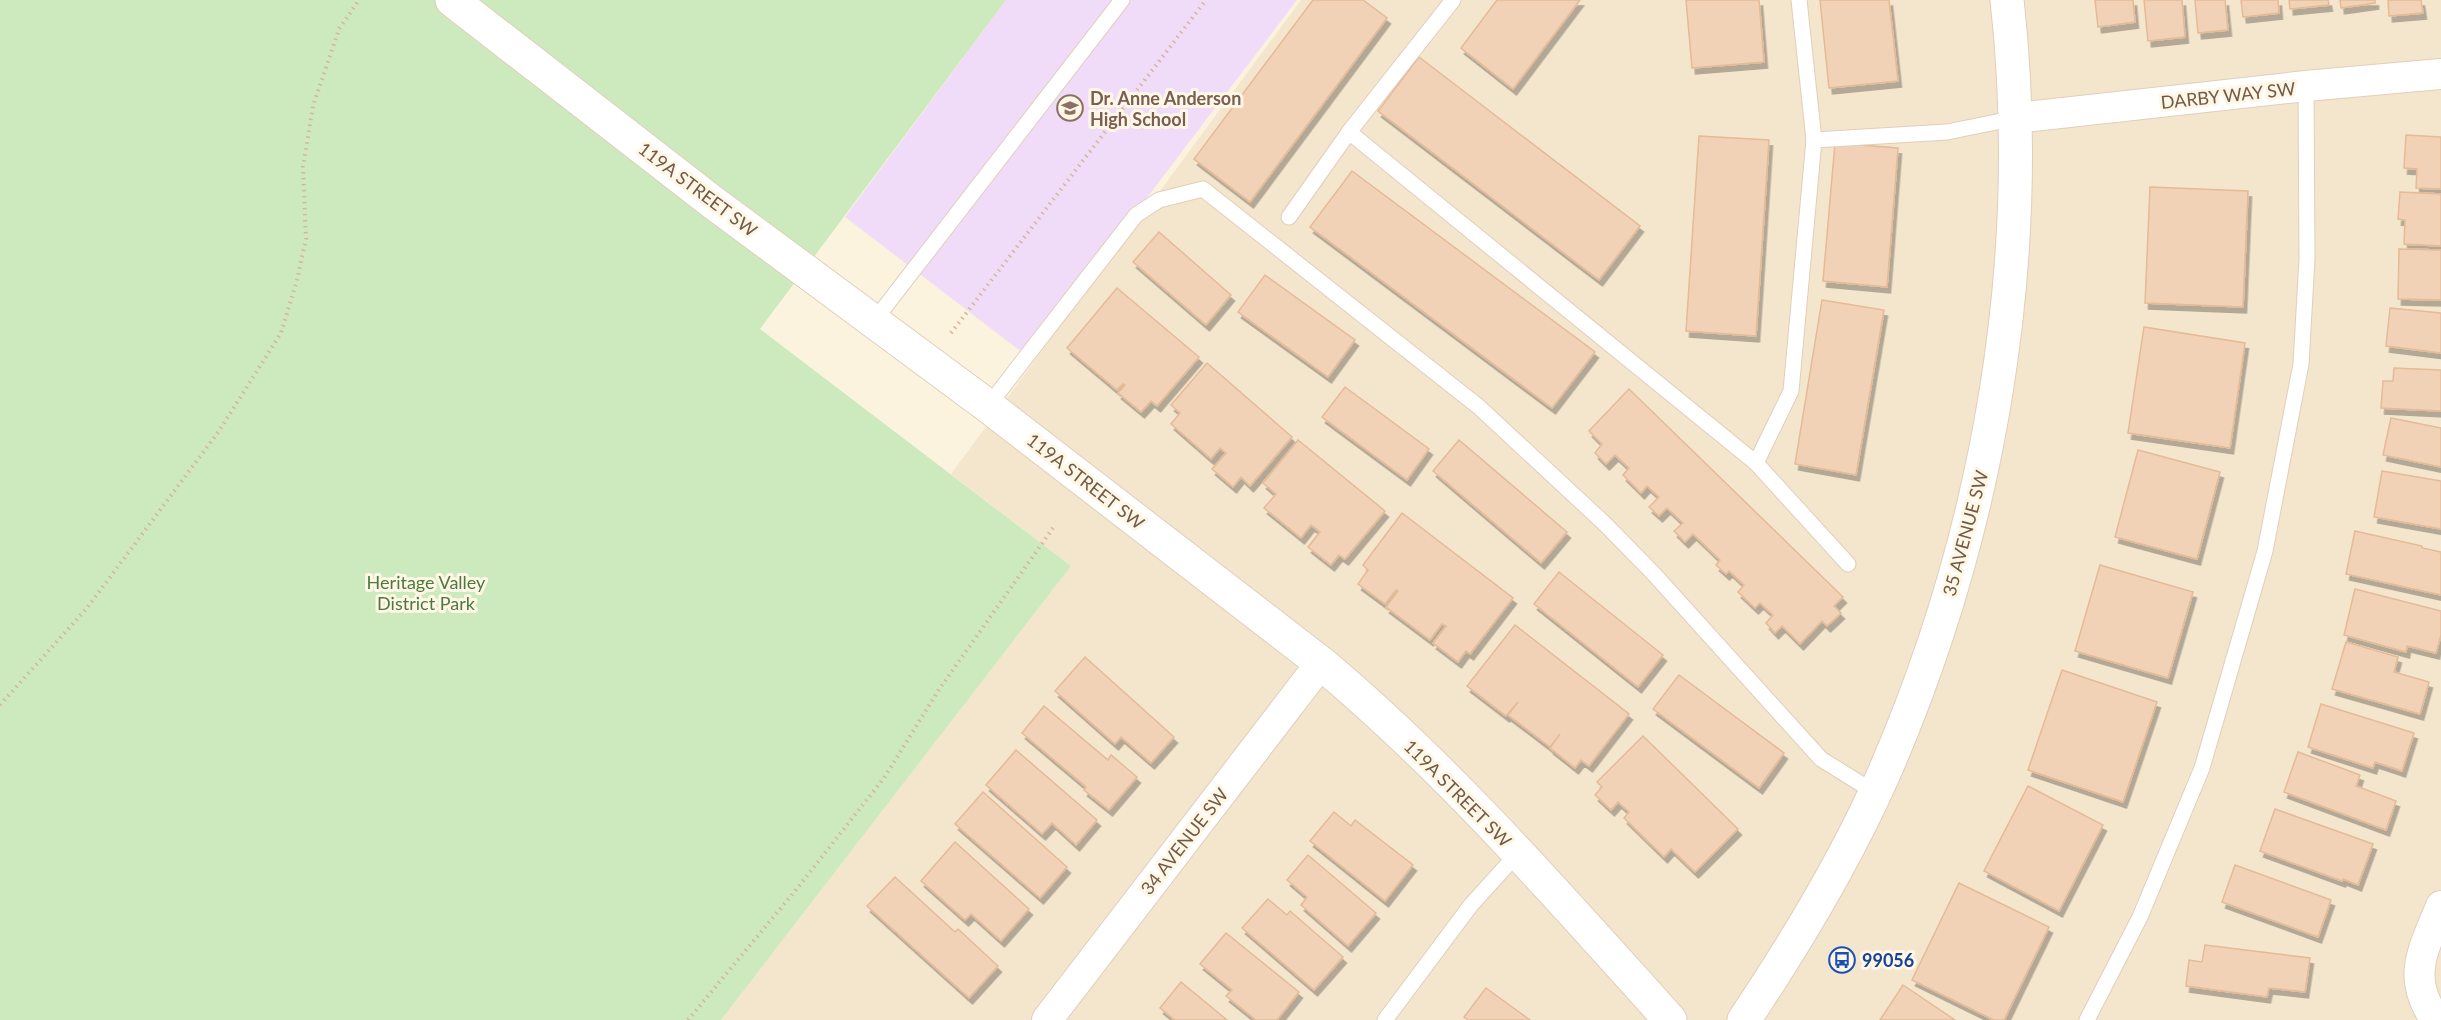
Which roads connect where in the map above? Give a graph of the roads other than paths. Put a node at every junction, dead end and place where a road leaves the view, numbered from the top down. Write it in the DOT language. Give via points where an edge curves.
graph roads {
  1 [pos="452,0"];
  2 [pos="1122,0"];
  3 [pos="1453,0"];
  4 [pos="1799,0"];
  5 [pos="2007,0"];
  6 [pos="2441,74"];
  7 [pos="2306,86"];
  8 [pos="2016,118"];
  9 [pos="1349,132"];
  10 [pos="1814,140"];
  11 [pos="1289,217"];
  12 [pos="874,321"];
  13 [pos="988,406"];
  14 [pos="1756,463"];
  15 [pos="1848,564"];
  16 [pos="1321,663"];
  17 [pos="1874,792"];
  18 [pos="1518,853"];
  19 [pos="2441,906"];
  20 [pos="1047,1020"];
  21 [pos="1384,1020"];
  22 [pos="1670,1020"];
  23 [pos="1744,1020"];
  24 [pos="2087,1020"];
  25 [pos="2436,1020"];
  1 -- 12 [label="street, 119A STREET SW" via="711,201"];
  2 -- 12 [label="lane"];
  3 -- 9 [label="lane"];
  4 -- 10 [label="lane"];
  5 -- 8 [label="street, 35 AVENUE SW"];
  6 -- 7 [label="street, DARBY WAY SW"];
  7 -- 8 [label="street, DARBY WAY SW"];
  7 -- 24 [label="lane" via="2307,259 2301,364 2265,551 2202,768 2140,917"];
  8 -- 10 [label="lane" via="1947,132"];
  8 -- 17 [label="street, 35 AVENUE SW" via="2013,249 1986,449 1956,572 1920,686"];
  9 -- 11 [label="lane"];
  9 -- 14 [label="lane"];
  10 -- 14 [label="lane" via="1791,391"];
  12 -- 13 [label="street, 119A STREET SW"];
  13 -- 16 [label="street, 119A STREET SW"];
  13 -- 17 [label="lane" via="1136,215 1159,200 1203,189 1479,407 1645,565 1821,759"];
  14 -- 15 [label="lane"];
  16 -- 18 [label="street, 119A STREET SW" via="1451,783"];
  16 -- 20 [label="street, 34 AVENUE SW"];
  17 -- 23 [label="street, 35 AVENUE SW" via="1794,943"];
  18 -- 21 [label="lane" via="1471,905"];
  18 -- 22 [label="street, 119A STREET SW"];
  19 -- 25 [label="street" via="2418,971 2420,991"];
}
